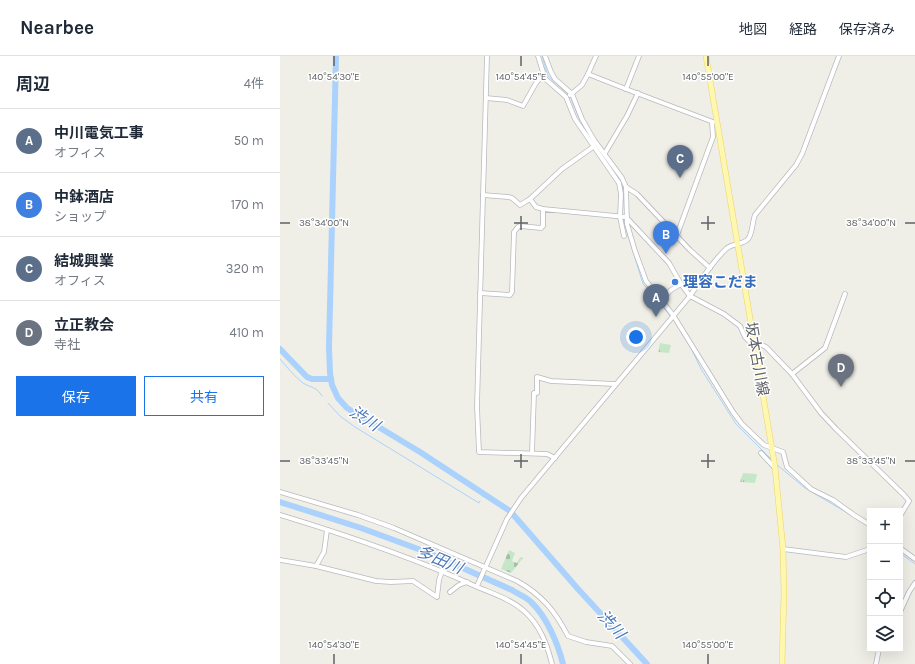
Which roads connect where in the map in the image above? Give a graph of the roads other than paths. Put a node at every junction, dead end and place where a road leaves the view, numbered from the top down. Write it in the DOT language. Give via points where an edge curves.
graph roads {
  1 [pos="487,56"];
  2 [pos="538,56"];
  3 [pos="545,56"];
  4 [pos="596,56"];
  5 [pos="639,56"];
  6 [pos="706,56"];
  7 [pos="839,56"];
  8 [pos="588,74"];
  9 [pos="542,76"];
  10 [pos="626,89"];
  11 [pos="638,93"];
  12 [pos="569,96"];
  13 [pos="486,98"];
  14 [pos="714,122"];
  15 [pos="593,147"];
  16 [pos="602,154"];
  17 [pos="626,187"];
  18 [pos="483,195"];
  19 [pos="530,199"];
  20 [pos="543,209"];
  21 [pos="623,217"];
  22 [pos="677,235"];
  23 [pos="624,236"];
  24 [pos="738,244"];
  25 [pos="710,268"];
  26 [pos="681,284"];
  27 [pos="480,293"];
  28 [pos="846,294"];
  29 [pos="690,296"];
  30 [pos="662,300"];
  31 [pos="672,317"];
  32 [pos="754,342"];
  33 [pos="792,374"];
  34 [pos="615,384"];
  35 [pos="773,449"];
  36 [pos="761,452"];
  37 [pos="532,453"];
  38 [pos="555,458"];
  39 [pos="776,468"];
  40 [pos="280,492"];
  41 [pos="903,511"];
  42 [pos="280,515"];
  43 [pos="867,523"];
  44 [pos="327,530"];
  45 [pos="783,549"];
  46 [pos="867,550"];
  47 [pos="903,550"];
  48 [pos="915,559"];
  49 [pos="280,560"];
  50 [pos="316,566"];
  51 [pos="484,568"];
  52 [pos="442,571"];
  53 [pos="467,582"];
  54 [pos="915,583"];
  55 [pos="477,585"];
  56 [pos="450,592"];
  57 [pos="903,605"];
  58 [pos="878,652"];
  59 [pos="552,664"];
  60 [pos="630,664"];
  61 [pos="782,664"];
  62 [pos="876,664"];
  1 -- 13 [label="street"];
  2 -- 9 [label="street"];
  3 -- 12 [label="street" via="555,79"];
  4 -- 8 [label="street"];
  5 -- 10 [label="street"];
  6 -- 14 [label="main road, 坂本古川線"];
  7 -- 24 [label="street" via="802,154 755,215 748,240"];
  8 -- 10 [label="street"];
  8 -- 12 [label="street" via="582,85"];
  9 -- 12 [label="street"];
  9 -- 13 [label="street" via="523,106 507,100"];
  10 -- 11 [label="street"];
  11 -- 14 [label="street"];
  11 -- 16 [label="street" via="627,116"];
  12 -- 15 [label="street" via="575,119"];
  12 -- 16 [label="street"];
  13 -- 18 [label="street"];
  14 -- 22 [label="street" via="713,137"];
  14 -- 24 [label="main road, 坂本古川線"];
  15 -- 16 [label="street"];
  15 -- 19 [label="street" via="552,177"];
  16 -- 17 [label="street" via="622,178"];
  16 -- 21 [label="street" via="619,183"];
  17 -- 21 [label="street"];
  17 -- 22 [label="street" via="637,194"];
  18 -- 19 [label="street" via="512,198 520,205"];
  18 -- 27 [label="street"];
  19 -- 20 [label="street" via="536,207"];
  20 -- 21 [label="street"];
  20 -- 27 [label="street" via="541,228 520,226 514,232 512,292"];
  21 -- 23 [label="street"];
  21 -- 26 [label="street" via="666,259"];
  21 -- 30 [label="street" via="646,281"];
  22 -- 25 [label="street"];
  24 -- 25 [label="street" via="726,249"];
  24 -- 32 [label="main road, 坂本古川線"];
  25 -- 29 [label="street"];
  26 -- 29 [label="street"];
  26 -- 30 [label="street"];
  27 -- 37 [label="street" via="476,406 478,452"];
  28 -- 33 [label="street" via="825,348"];
  29 -- 31 [label="street"];
  29 -- 32 [label="street" via="724,314 740,326 746,339"];
  30 -- 31 [label="street"];
  31 -- 34 [label="street"];
  31 -- 35 [label="street" via="742,424 764,445"];
  32 -- 33 [label="street" via="766,347"];
  32 -- 35 [label="main road, 坂本古川線"];
  33 -- 41 [label="street" via="836,429 907,498 909,501"];
  34 -- 37 [label="street" via="550,381 537,377"];
  34 -- 38 [label="street"];
  35 -- 39 [label="main road, 坂本古川線"];
  35 -- 43 [label="street" via="783,452 787,467 810,489 833,500"];
  36 -- 39 [label="street"];
  37 -- 38 [label="street" via="547,454"];
  38 -- 51 [label="street" via="508,518"];
  39 -- 45 [label="main road, 坂本古川線"];
  40 -- 51 [label="street" via="366,517"];
  42 -- 44 [label="street"];
  44 -- 50 [label="street" via="324,552"];
  44 -- 52 [label="street"];
  45 -- 46 [label="street" via="846,557"];
  45 -- 61 [label="main road, 坂本古川線"];
  47 -- 48 [label="street"];
  49 -- 50 [label="street"];
  50 -- 52 [label="street" via="376,581 413,581 437,597"];
  51 -- 55 [label="street"];
  51 -- 60 [label="street" via="517,581 538,595 553,611 568,636 612,646"];
  52 -- 53 [label="street"];
  53 -- 55 [label="street"];
  53 -- 56 [label="street"];
  54 -- 57 [label="street"];
  55 -- 59 [label="street" via="512,603 530,616 541,633"];
  58 -- 62 [label="street"];
}
